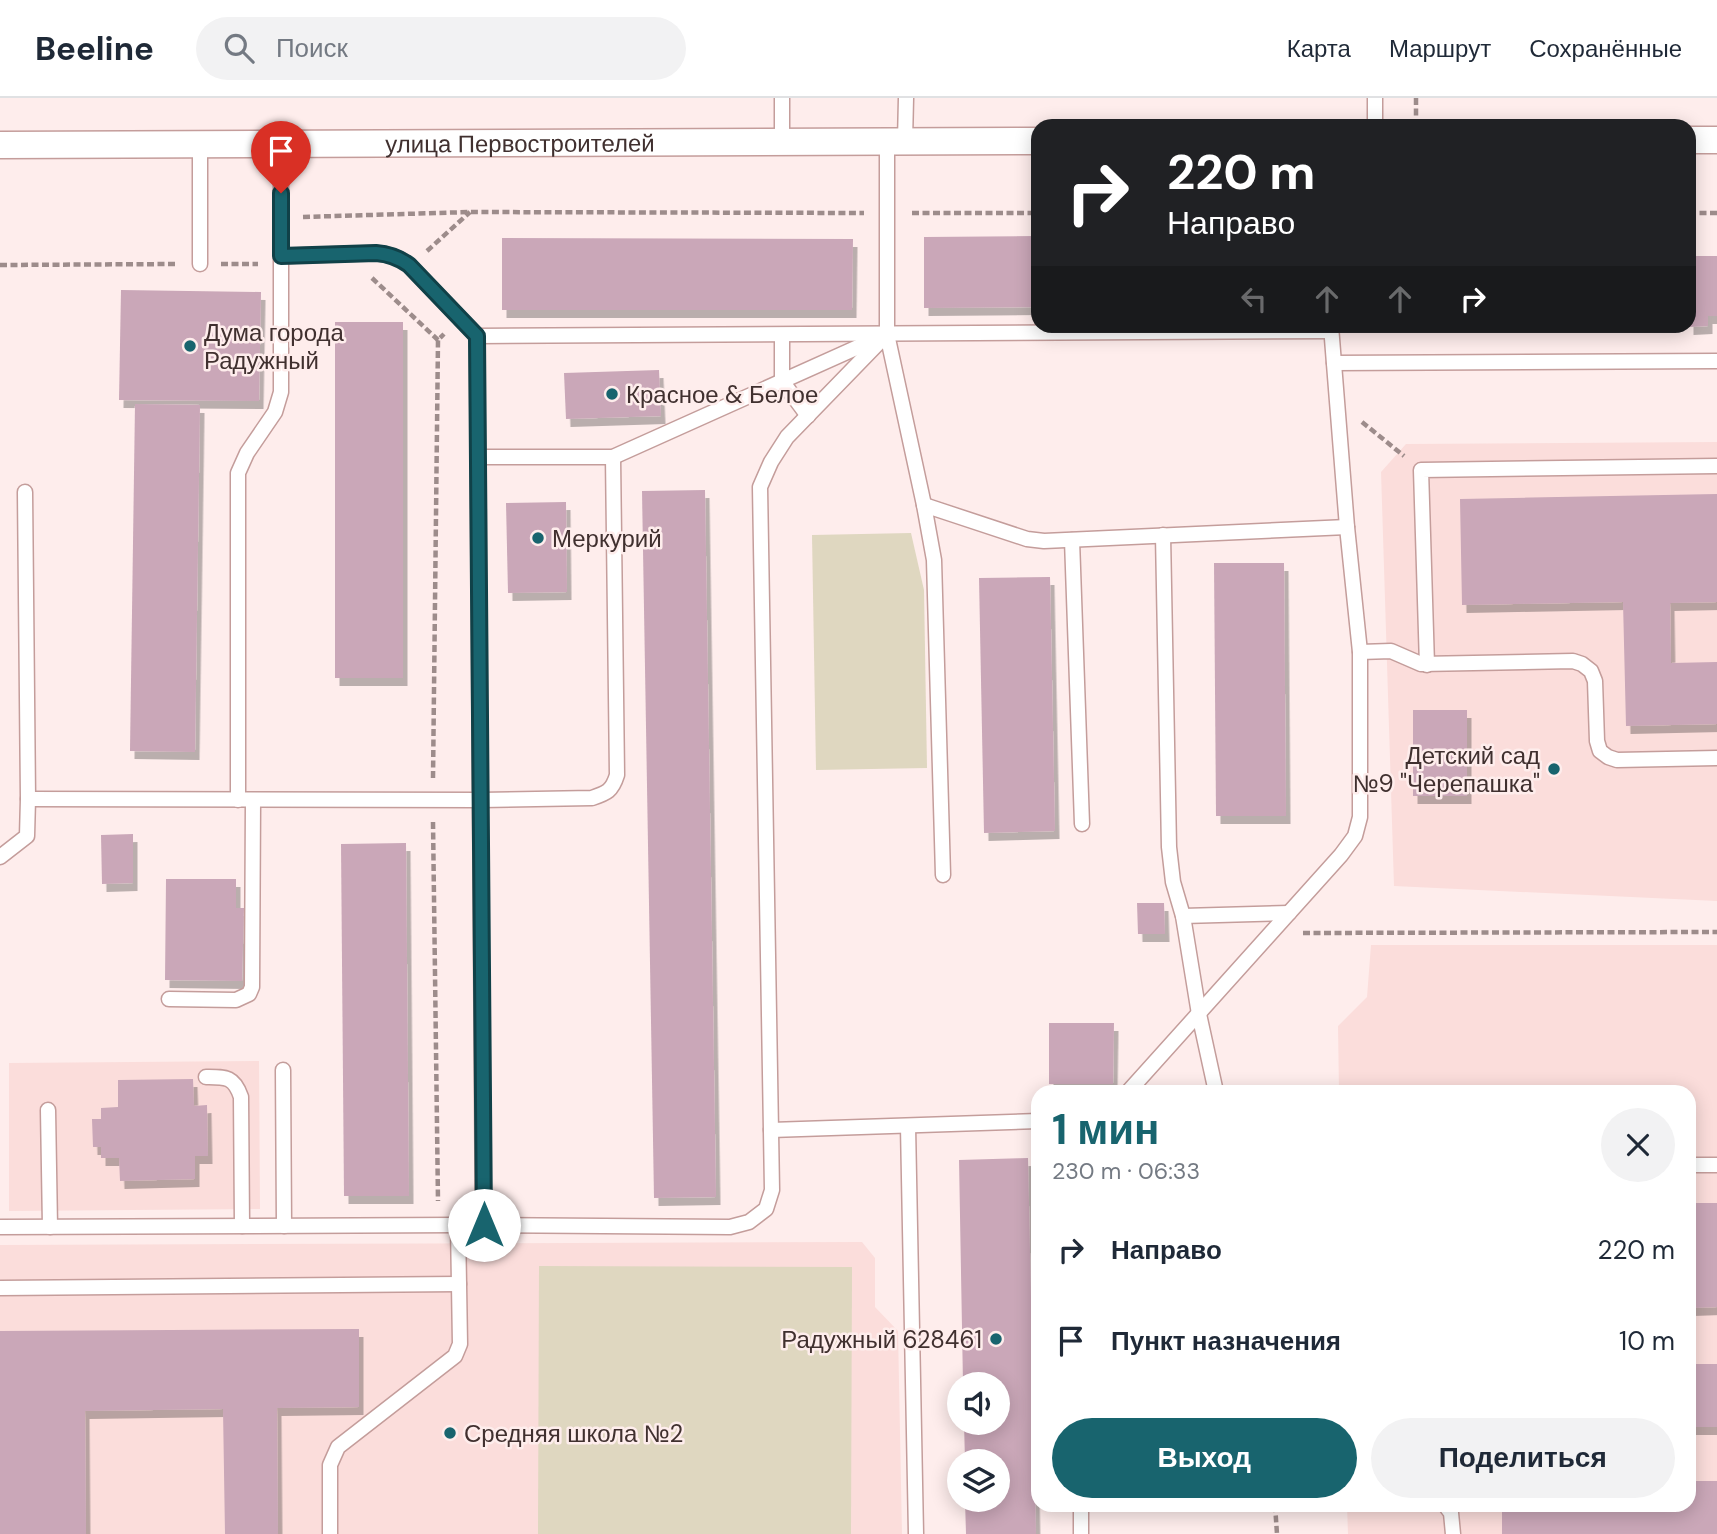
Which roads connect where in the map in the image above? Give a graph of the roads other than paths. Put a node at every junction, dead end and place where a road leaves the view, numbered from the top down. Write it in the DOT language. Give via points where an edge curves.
graph roads {
  1 [pos="782,98"];
  2 [pos="906,98"];
  3 [pos="1375,98"];
  4 [pos="1375,119"];
  5 [pos="1696,140"];
  6 [pos="1717,140"];
  7 [pos="896,141"];
  8 [pos="1031,141"];
  9 [pos="782,142"];
  10 [pos="200,144"];
  11 [pos="281,144"];
  12 [pos="0,145"];
  13 [pos="281,260"];
  14 [pos="200,264"];
  15 [pos="1031,332"];
  16 [pos="1331,333"];
  17 [pos="887,334"];
  18 [pos="782,335"];
  19 [pos="477,336"];
  20 [pos="1717,361"];
  21 [pos="1334,363"];
  22 [pos="782,381"];
  23 [pos="808,416"];
  24 [pos="479,457"];
  25 [pos="613,457"];
  26 [pos="1717,466"];
  27 [pos="25,492"];
  28 [pos="924,505"];
  29 [pos="1347,527"];
  30 [pos="1163,535"];
  31 [pos="1072,540"];
  32 [pos="1360,652"];
  33 [pos="1427,664"];
  34 [pos="1717,758"];
  35 [pos="28,799"];
  36 [pos="238,800"];
  37 [pos="253,800"];
  38 [pos="481,800"];
  39 [pos="1082,824"];
  40 [pos="0,857"];
  41 [pos="943,875"];
  42 [pos="1289,912"];
  43 [pos="1182,916"];
  44 [pos="169,999"];
  45 [pos="1199,1014"];
  46 [pos="283,1070"];
  47 [pos="206,1077"];
  48 [pos="1134,1085"];
  49 [pos="1214,1085"];
  50 [pos="48,1110"];
  51 [pos="1031,1121"];
  52 [pos="908,1126"];
  53 [pos="771,1130"];
  54 [pos="1696,1165"];
  55 [pos="1717,1165"];
  56 [pos="458,1225"];
  57 [pos="484,1225"];
  58 [pos="242,1226"];
  59 [pos="284,1226"];
  60 [pos="0,1227"];
  61 [pos="50,1227"];
  62 [pos="459,1284"];
  63 [pos="0,1288"];
  64 [pos="1081,1512"];
  65 [pos="1450,1512"];
  66 [pos="330,1534"];
  67 [pos="916,1534"];
  68 [pos="1082,1534"];
  69 [pos="1453,1534"];
  1 -- 9 [label="lane"];
  2 -- 7 [label="lane"];
  3 -- 4 [label="lane"];
  5 -- 6 [label="street"];
  7 -- 8 [label="street, улица Первостроителей"];
  7 -- 9 [label="street, улица Первостроителей"];
  7 -- 17 [label="lane" via="887,213"];
  9 -- 11 [label="street, улица Первостроителей"];
  10 -- 11 [label="street, улица Первостроителей"];
  10 -- 12 [label="street, улица Первостроителей"];
  10 -- 14 [label="lane"];
  11 -- 13 [label="lane"];
  13 -- 19 [label="lane" via="376,253 400,259"];
  13 -- 36 [label="lane" via="281,392 275,412 238,473"];
  15 -- 17 [label="lane"];
  16 -- 21 [label="lane"];
  17 -- 18 [label="lane"];
  17 -- 22 [label="lane"];
  17 -- 23 [label="lane"];
  17 -- 28 [label="lane"];
  18 -- 19 [label="lane"];
  18 -- 22 [label="lane"];
  19 -- 24 [label="lane"];
  20 -- 21 [label="lane"];
  21 -- 29 [label="lane"];
  22 -- 23 [label="lane"];
  22 -- 25 [label="lane"];
  23 -- 53 [label="lane" via="771,461 760,488"];
  24 -- 25 [label="lane"];
  24 -- 38 [label="lane"];
  25 -- 38 [label="lane" via="617,775 613,788 592,798"];
  26 -- 33 [label="lane" via="1421,470"];
  27 -- 35 [label="lane"];
  28 -- 31 [label="lane" via="1027,539"];
  28 -- 41 [label="lane" via="935,572"];
  29 -- 30 [label="lane"];
  29 -- 32 [label="lane"];
  30 -- 31 [label="lane"];
  30 -- 43 [label="lane" via="1169,847"];
  31 -- 39 [label="lane"];
  32 -- 33 [label="lane" via="1391,651"];
  32 -- 42 [label="lane" via="1360,817 1355,836"];
  33 -- 34 [label="lane" via="1573,661 1591,671 1595,681 1597,741 1608,757"];
  35 -- 36 [label="lane"];
  35 -- 40 [label="lane" via="27,836"];
  36 -- 37 [label="lane"];
  37 -- 38 [label="lane"];
  37 -- 44 [label="lane" via="252,987 249,994 236,1000"];
  38 -- 57 [label="lane"];
  42 -- 43 [label="lane"];
  42 -- 45 [label="lane"];
  43 -- 45 [label="lane"];
  45 -- 48 [label="lane"];
  45 -- 49 [label="lane"];
  46 -- 59 [label="lane"];
  47 -- 58 [label="lane" via="232,1080 241,1097"];
  50 -- 61 [label="lane"];
  51 -- 52 [label="lane"];
  52 -- 53 [label="lane"];
  52 -- 67 [label="lane"];
  53 -- 57 [label="lane" via="772,1190 766,1209 749,1222 730,1227"];
  54 -- 55 [label="lane"];
  56 -- 57 [label="lane"];
  56 -- 59 [label="lane"];
  56 -- 62 [label="lane"];
  58 -- 59 [label="lane"];
  58 -- 61 [label="lane"];
  60 -- 61 [label="lane"];
  62 -- 63 [label="lane"];
  62 -- 66 [label="lane" via="460,1344 455,1356 338,1447 330,1465"];
  64 -- 68 [label="lane"];
  65 -- 69 [label="lane"];
}
